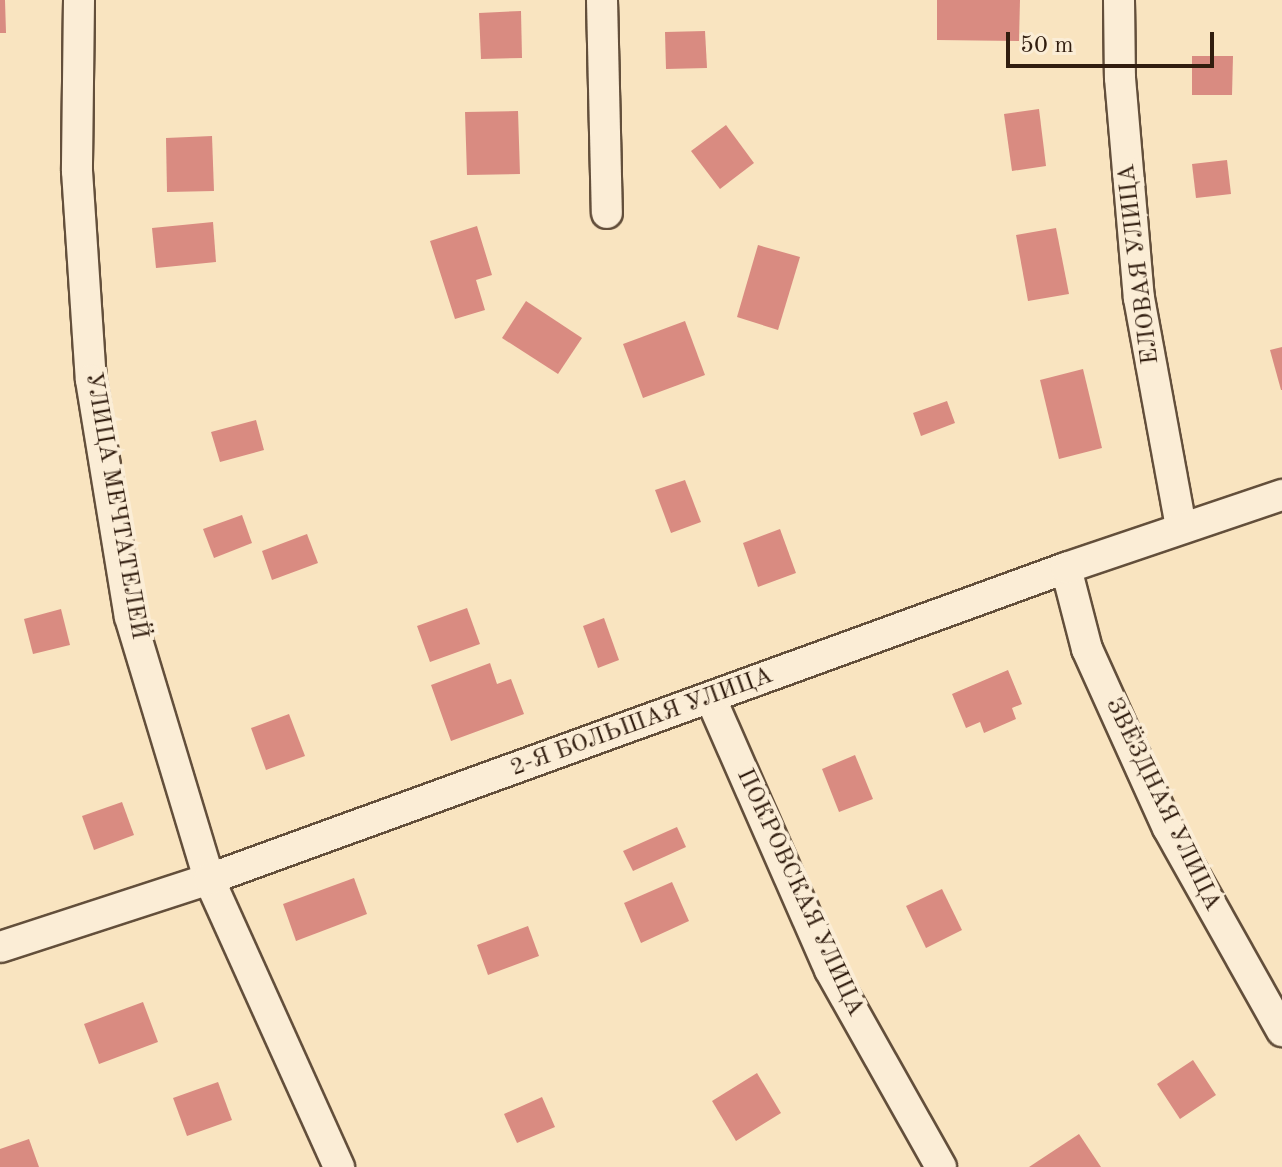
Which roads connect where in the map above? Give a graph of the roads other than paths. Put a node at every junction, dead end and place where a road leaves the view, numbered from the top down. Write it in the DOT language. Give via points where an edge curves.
graph roads {
  1 [pos="79,0"];
  2 [pos="602,0"];
  3 [pos="1119,0"];
  4 [pos="607,213"];
  5 [pos="1282,495"];
  6 [pos="1181,527"];
  7 [pos="1066,568"];
  8 [pos="711,699"];
  9 [pos="209,879"];
  10 [pos="0,947"];
  11 [pos="1282,1031"];
  12 [pos="339,1167"];
  13 [pos="941,1167"];
  1 -- 9 [label="street, УЛИЦА МЕЧТАТЕЛЕЙ" via="77,171 91,380 130,617"];
  2 -- 4 [label="street"];
  3 -- 6 [label="street, ЕЛОВАЯ УЛИЦА" via="1120,78 1139,298"];
  5 -- 6 [label="street, 2-Я БОЛЬШАЯ УЛИЦА"];
  6 -- 7 [label="street, 2-Я БОЛЬШАЯ УЛИЦА"];
  7 -- 8 [label="street, 2-Я БОЛЬШАЯ УЛИЦА"];
  7 -- 11 [label="street, ЗВЁЗДНАЯ УЛИЦА" via="1087,649 1168,828"];
  8 -- 9 [label="street, 2-Я БОЛЬШАЯ УЛИЦА"];
  8 -- 13 [label="street, ПОКРОВСКАЯ УЛИЦА" via="830,970"];
  9 -- 10 [label="street, 2-Я БОЛЬШАЯ УЛИЦА"];
  9 -- 12 [label="street, УЛИЦА МЕЧТАТЕЛЕЙ"];
}
